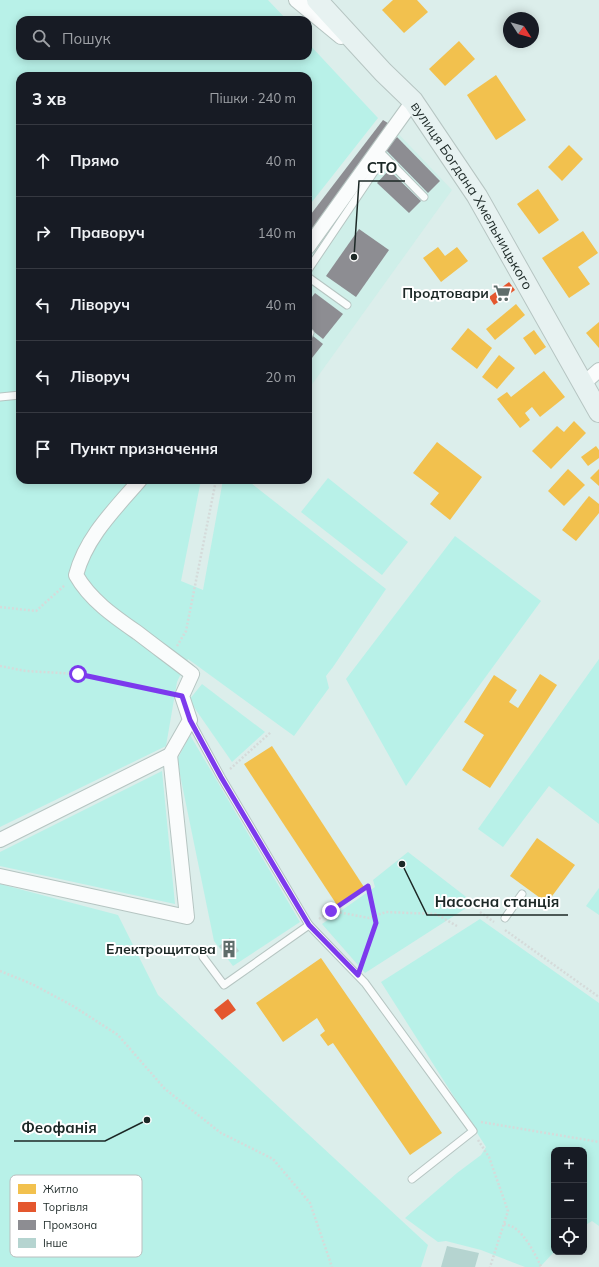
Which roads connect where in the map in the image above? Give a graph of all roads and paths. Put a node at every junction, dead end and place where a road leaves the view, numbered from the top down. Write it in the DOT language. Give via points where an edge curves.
graph roads {
  1 [pos="296,0"];
  2 [pos="317,0"];
  3 [pos="330,8"];
  4 [pos="383,72"];
  5 [pos="413,101"];
  6 [pos="381,153"];
  7 [pos="424,197"];
  8 [pos="312,242"];
  9 [pos="312,264"];
  10 [pos="312,280"];
  11 [pos="347,305"];
  12 [pos="599,370"];
  13 [pos="583,384"];
  14 [pos="16,396"];
  15 [pos="0,398"];
  16 [pos="599,412"];
  17 [pos="136,484"];
  18 [pos="215,484"];
  19 [pos="76,575"];
  20 [pos="0,607"];
  21 [pos="170,657"];
  22 [pos="0,666"];
  23 [pos="182,696"];
  24 [pos="190,720"];
  25 [pos="271,732"];
  26 [pos="170,755"];
  27 [pos="221,777"];
  28 [pos="0,840"];
  29 [pos="0,876"];
  30 [pos="522,894"];
  31 [pos="480,912"];
  32 [pos="505,918"];
  33 [pos="309,925"];
  34 [pos="498,925"];
  35 [pos="457,926"];
  36 [pos="505,930"];
  37 [pos="203,957"];
  38 [pos="0,971"];
  39 [pos="358,975"];
  40 [pos="599,997"];
  41 [pos="480,1122"];
  42 [pos="473,1131"];
  43 [pos="599,1142"];
  44 [pos="412,1179"];
  45 [pos="504,1224"];
  46 [pos="332,1267"];
  47 [pos="490,1267"];
  48 [pos="541,1267"];
  1 -- 4 [label="street"];
  2 -- 3 [label="street, вулиця Богдана Хмельницького"];
  3 -- 4 [label="street, вулиця Богдана Хмельницького"];
  4 -- 5 [label="street, вулиця Богдана Хмельницького"];
  5 -- 6 [label="street"];
  5 -- 13 [label="street, вулиця Богдана Хмельницького" via="477,196"];
  6 -- 7 [label="lane"];
  6 -- 8 [label="street"];
  6 -- 9 [label="lane"];
  10 -- 11 [label="lane"];
  12 -- 13 [label="street"];
  13 -- 16 [label="street, вулиця Богдана Хмельницького"];
  14 -- 15 [label="lane"];
  17 -- 19 [label="street" via="100,525 79,563"];
  18 -- 21 [label="path" via="186,631"];
  19 -- 20 [label="path" via="36,612"];
  19 -- 21 [label="street" via="95,600"];
  21 -- 23 [label="street" via="192,674"];
  22 -- 23 [label="path" via="26,671 78,674"];
  23 -- 24 [label="street"];
  24 -- 26 [label="street"];
  24 -- 27 [label="lane"];
  25 -- 27 [label="path"];
  26 -- 28 [label="street"];
  26 -- 29 [label="street" via="187,917"];
  27 -- 33 [label="lane"];
  30 -- 32 [label="lane"];
  31 -- 34 [label="path"];
  33 -- 37 [label="lane" via="224,985"];
  33 -- 39 [label="lane"];
  35 -- 39 [label="path" via="436,914 386,912 380,914 375,916 369,918 331,911 368,886 375,915 376,923"];
  36 -- 40 [label="path"];
  38 -- 46 [label="path" via="32,984 73,1006 118,1035 165,1089 221,1133 273,1159 310,1203"];
  39 -- 42 [label="lane"];
  41 -- 43 [label="path"];
  42 -- 44 [label="lane"];
  42 -- 45 [label="path" via="489,1157 497,1178 508,1211"];
  45 -- 47 [label="path"];
  45 -- 48 [label="path" via="514,1227 521,1234"];
}
